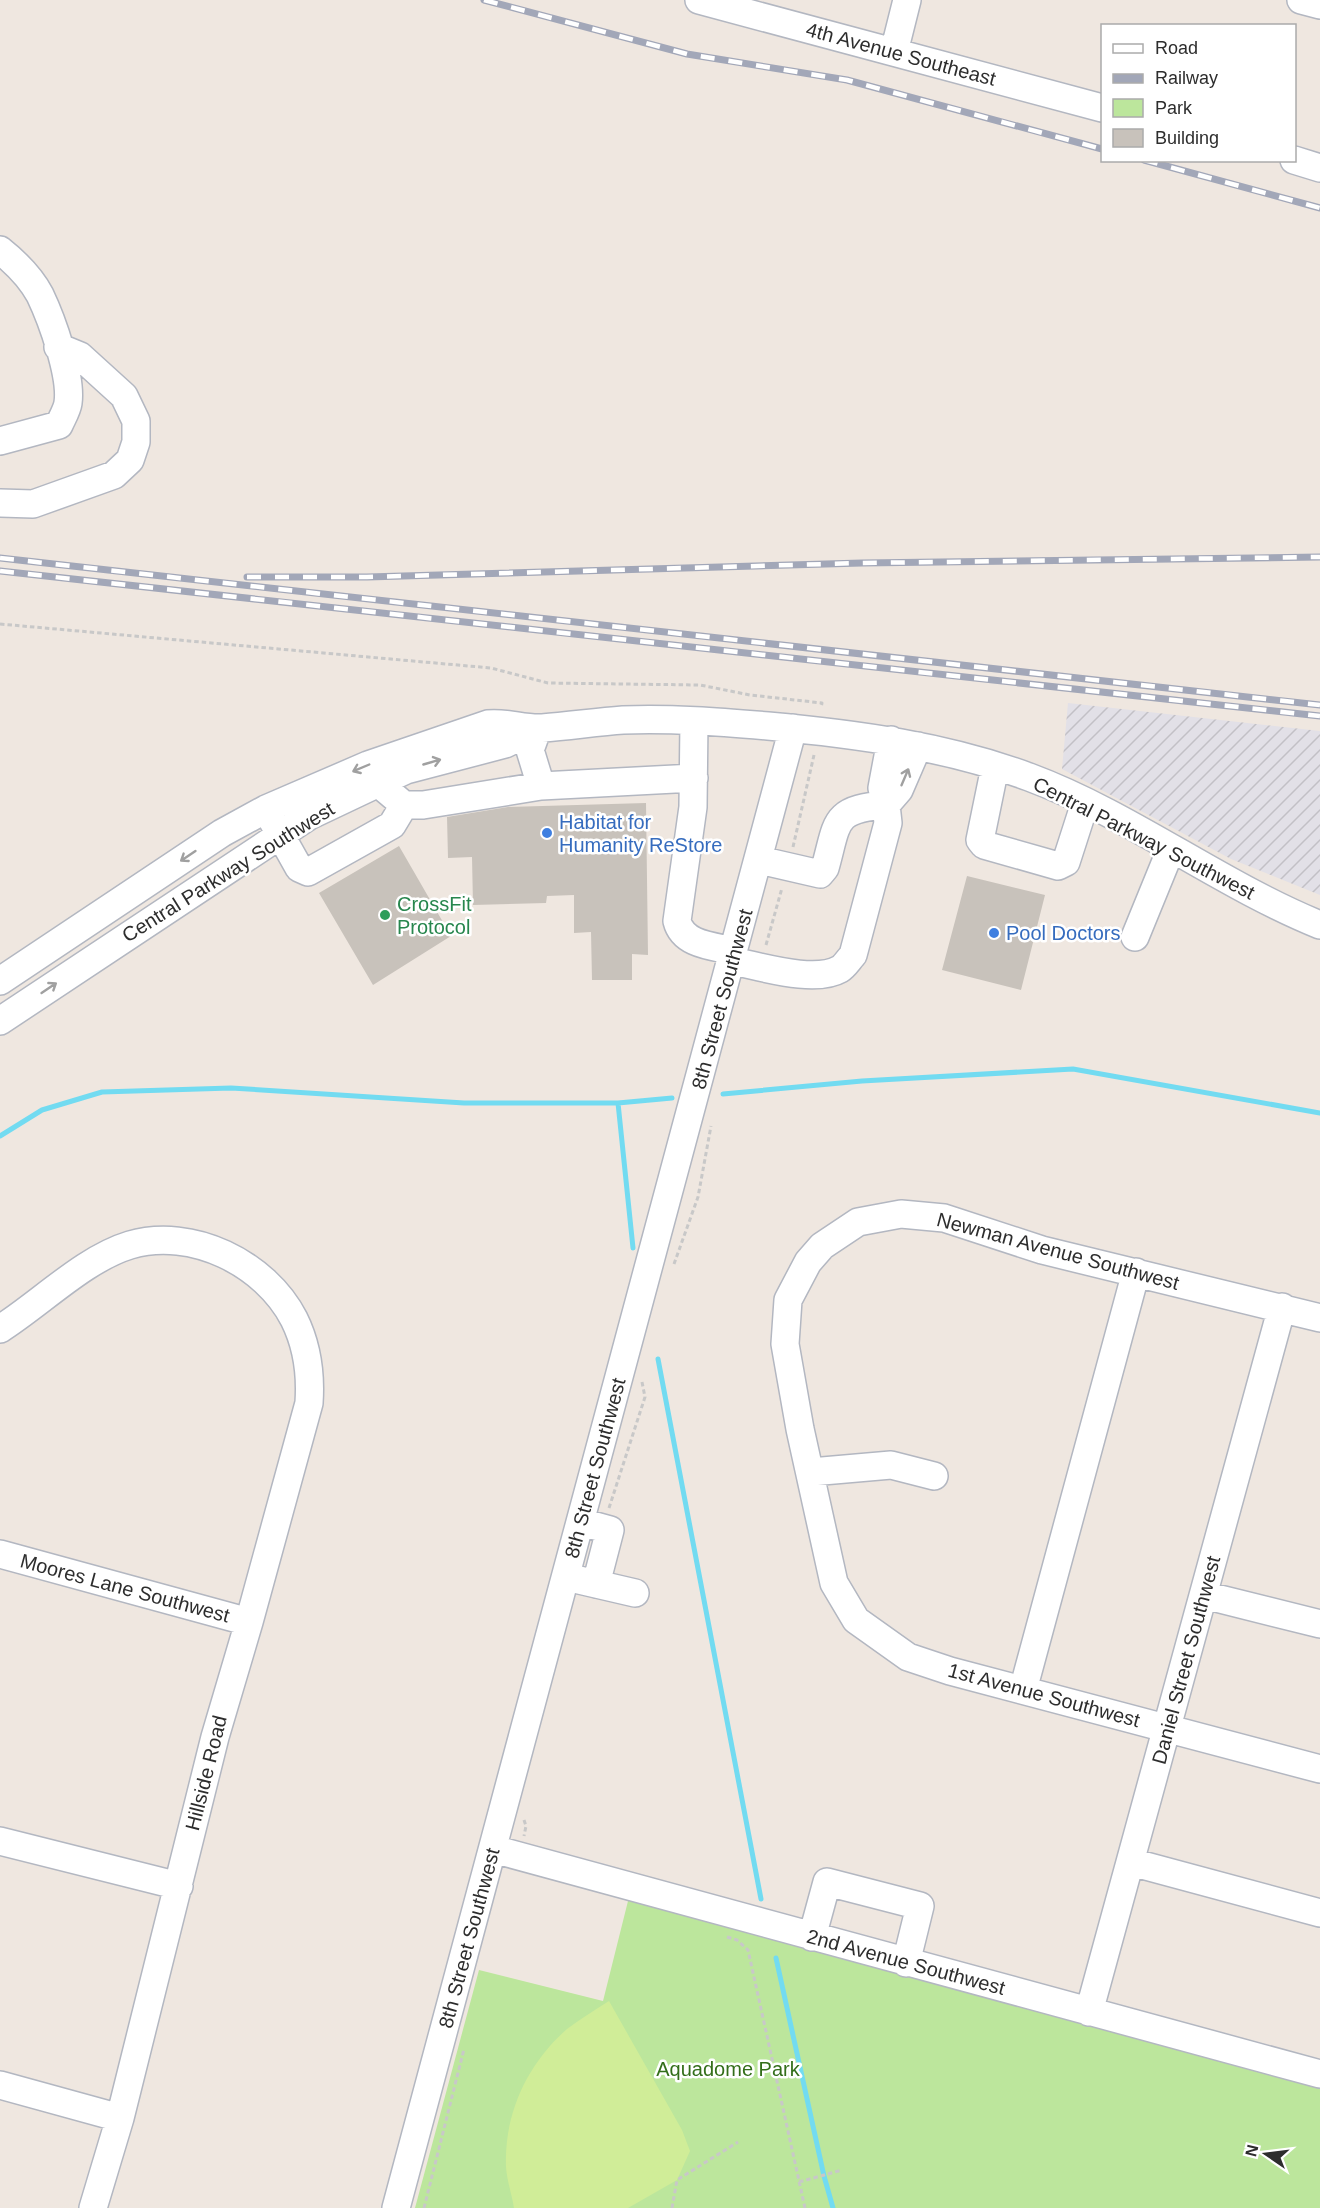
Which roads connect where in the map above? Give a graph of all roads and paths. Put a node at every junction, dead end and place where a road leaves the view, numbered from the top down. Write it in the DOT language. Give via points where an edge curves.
graph roads {
  1 [pos="699,0"];
  2 [pos="907,0"];
  3 [pos="1301,0"];
  4 [pos="1320,5"];
  5 [pos="894,52"];
  6 [pos="1101,108"];
  7 [pos="1296,161"];
  8 [pos="1320,168"];
  9 [pos="0,250"];
  10 [pos="58,347"];
  11 [pos="0,441"];
  12 [pos="0,503"];
  13 [pos="0,624"];
  14 [pos="821,708"];
  15 [pos="694,721"];
  16 [pos="538,728"];
  17 [pos="794,728"];
  18 [pos="891,740"];
  19 [pos="918,747"];
  20 [pos="814,756"];
  21 [pos="995,766"];
  22 [pos="694,778"];
  23 [pos="378,783"];
  24 [pos="541,786"];
  25 [pos="1085,803"];
  26 [pos="404,805"];
  27 [pos="886,805"];
  28 [pos="266,809"];
  29 [pos="280,835"];
  30 [pos="1171,849"];
  31 [pos="759,860"];
  32 [pos="788,867"];
  33 [pos="1320,925"];
  34 [pos="1135,937"];
  35 [pos="741,959"];
  36 [pos="0,981"];
  37 [pos="0,1021"];
  38 [pos="699,1125"];
  39 [pos="672,1268"];
  40 [pos="1136,1272"];
  41 [pos="1282,1307"];
  42 [pos="1320,1318"];
  43 [pos="0,1329"];
  44 [pos="640,1374"];
  45 [pos="811,1472"];
  46 [pos="934,1476"];
  47 [pos="591,1525"];
  48 [pos="0,1554"];
  49 [pos="566,1576"];
  50 [pos="596,1584"];
  51 [pos="635,1593"];
  52 [pos="1204,1595"];
  53 [pos="249,1622"];
  54 [pos="1320,1624"];
  55 [pos="1023,1690"];
  56 [pos="1168,1728"];
  57 [pos="1320,1769"];
  58 [pos="523,1814"];
  59 [pos="0,1841"];
  60 [pos="523,1843"];
  61 [pos="493,1850"];
  62 [pos="1131,1862"];
  63 [pos="179,1886"];
  64 [pos="1320,1913"];
  65 [pos="812,1936"];
  66 [pos="726,1937"];
  67 [pos="906,1963"];
  68 [pos="1089,2012"];
  69 [pos="1320,2074"];
  70 [pos="0,2085"];
  71 [pos="120,2118"];
  72 [pos="738,2142"];
  73 [pos="842,2170"];
  74 [pos="799,2182"];
  75 [pos="93,2208"];
  76 [pos="396,2208"];
  77 [pos="672,2208"];
  78 [pos="805,2208"];
  1 -- 5 [label="street, 4th Avenue Southeast"];
  2 -- 5 [label="street"];
  3 -- 4 [label="street"];
  5 -- 6 [label="street, 4th Avenue Southeast"];
  7 -- 8 [label="street"];
  9 -- 10 [label="street" via="39,294"];
  10 -- 11 [label="street" via="68,403 59,425"];
  10 -- 12 [label="street" via="80,356 124,396 136,421 136,442 130,460 114,475 33,504"];
  13 -- 14 [label="path" via="491,668 548,683 700,685 822,703"];
  15 -- 16 [label="street, Central Parkway Southwest" via="624,720"];
  15 -- 17 [label="street, Central Parkway Southwest"];
  15 -- 22 [label="street"];
  23 -- 16 [label="street, Central Parkway Southwest, one-way" via="406,770 505,744"];
  16 -- 24 [label="street" via="530,750"];
  16 -- 28 [label="street, Central Parkway Southwest, one-way" via="504,722 488,724 368,765"];
  17 -- 18 [label="street, Central Parkway Southwest"];
  17 -- 31 [label="street, 8th Street Southwest"];
  18 -- 19 [label="street, Central Parkway Southwest"];
  18 -- 27 [label="street" via="882,788"];
  19 -- 21 [label="street, Central Parkway Southwest"];
  27 -- 19 [label="street, one-way" via="900,790"];
  20 -- 32 [label="path"];
  21 -- 25 [label="street, Central Parkway Southwest" via="1030,777"];
  21 -- 25 [label="street" via="980,840 984,845 1058,866 1066,862"];
  22 -- 24 [label="street"];
  22 -- 35 [label="street" via="677,921 686,938"];
  23 -- 26 [label="street"];
  23 -- 29 [label="street, Central Parkway Southwest" via="309,816"];
  24 -- 26 [label="street"];
  25 -- 30 [label="street, Central Parkway Southwest"];
  26 -- 29 [label="street" via="392,825 308,872 299,868"];
  27 -- 32 [label="street" via="849,811 839,820 820,874"];
  27 -- 35 [label="street" via="888,823 853,955 841,969 820,975 798,974"];
  28 -- 29 [label="street"];
  28 -- 36 [label="street, Central Parkway Southwest, one-way" via="222,833"];
  37 -- 29 [label="street, Central Parkway Southwest, one-way"];
  30 -- 33 [label="street, Central Parkway Southwest" via="1281,909"];
  30 -- 34 [label="street"];
  31 -- 32 [label="street"];
  31 -- 35 [label="street, 8th Street Southwest"];
  32 -- 35 [label="path" via="766,944"];
  35 -- 38 [label="street, 8th Street Southwest" via="705,1061"];
  38 -- 39 [label="path" via="698,1197"];
  38 -- 47 [label="street, 8th Street Southwest"];
  40 -- 41 [label="street, Newman Avenue Southwest"];
  40 -- 45 [label="street, Newman Avenue Southwest" via="1042,1250 944,1218 901,1214 858,1222 822,1246 808,1262 788,1300 784,1344"];
  40 -- 55 [label="street"];
  41 -- 42 [label="street, Newman Avenue Southwest"];
  41 -- 52 [label="street, Daniel Street Southwest"];
  43 -- 53 [label="street, Hillside Road" via="112,1252 142,1243 174,1241 216,1251 253,1271 283,1301 302,1339 310,1381 309,1403"];
  44 -- 47 [label="path" via="645,1397"];
  45 -- 46 [label="street" via="891,1465"];
  45 -- 55 [label="street, 1st Avenue Southwest" via="834,1583 856,1620 908,1657"];
  47 -- 49 [label="street, 8th Street Southwest"];
  47 -- 50 [label="street" via="610,1530"];
  48 -- 53 [label="street, Moores Lane Southwest"];
  49 -- 50 [label="street"];
  49 -- 61 [label="street, 8th Street Southwest"];
  50 -- 51 [label="street"];
  52 -- 54 [label="street"];
  52 -- 56 [label="street, Daniel Street Southwest"];
  53 -- 63 [label="street, Hillside Road" via="214,1737"];
  55 -- 56 [label="street, 1st Avenue Southwest"];
  56 -- 57 [label="street, 1st Avenue Southwest"];
  56 -- 62 [label="street, Daniel Street Southwest"];
  58 -- 60 [label="path"];
  59 -- 63 [label="street"];
  61 -- 65 [label="street, 2nd Avenue Southwest"];
  61 -- 76 [label="street, 8th Street Southwest"];
  62 -- 64 [label="street"];
  62 -- 68 [label="street, Daniel Street Southwest"];
  63 -- 71 [label="street, Hillside Road"];
  65 -- 67 [label="street, 2nd Avenue Southwest"];
  65 -- 67 [label="street" via="827,1882 920,1906"];
  66 -- 74 [label="path" via="737,1940 748,1950"];
  67 -- 68 [label="street, 2nd Avenue Southwest"];
  68 -- 69 [label="street, 2nd Avenue Southwest"];
  70 -- 71 [label="street"];
  71 -- 75 [label="street, Hillside Road"];
  72 -- 77 [label="path" via="677,2180"];
  73 -- 74 [label="path"];
  74 -- 78 [label="path"];
}
